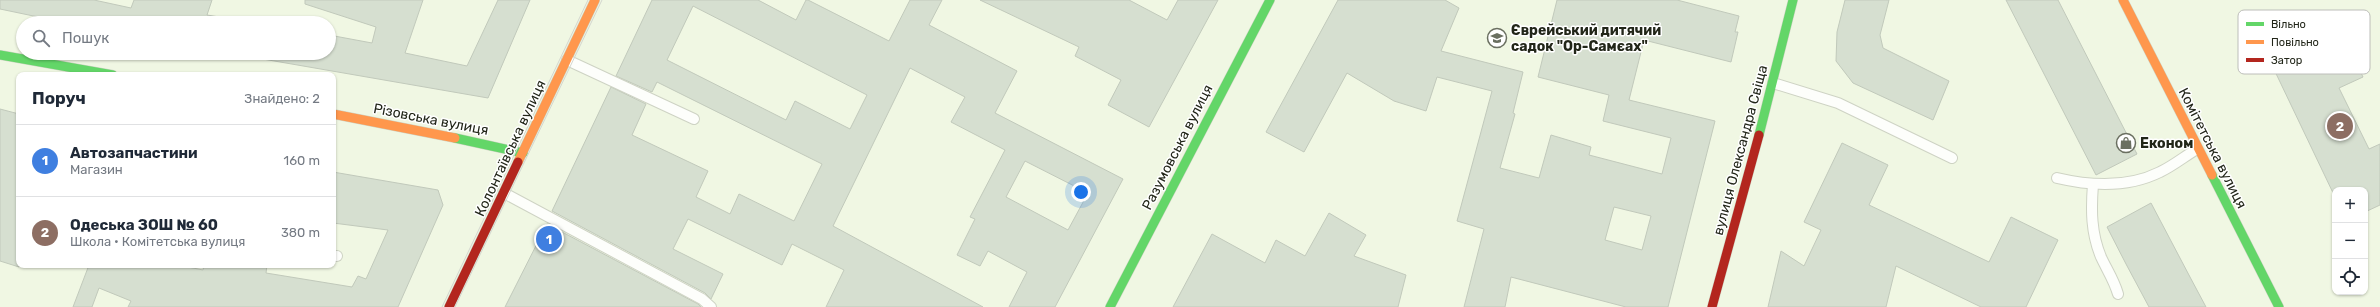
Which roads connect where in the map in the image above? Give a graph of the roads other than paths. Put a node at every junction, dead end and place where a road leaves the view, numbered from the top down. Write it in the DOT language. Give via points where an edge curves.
graph roads {
  1 [pos="596,0"];
  2 [pos="1270,0"];
  3 [pos="1793,0"];
  4 [pos="2123,0"];
  5 [pos="0,55"];
  6 [pos="16,58"];
  7 [pos="28,60"];
  8 [pos="567,60"];
  9 [pos="96,72"];
  10 [pos="1773,83"];
  11 [pos="336,115"];
  12 [pos="694,119"];
  13 [pos="2197,148"];
  14 [pos="523,153"];
  15 [pos="1952,158"];
  16 [pos="2057,178"];
  17 [pos="2093,184"];
  18 [pos="504,193"];
  19 [pos="2118,294"];
  20 [pos="449,307"];
  21 [pos="711,307"];
  22 [pos="1110,307"];
  23 [pos="1712,307"];
  24 [pos="2279,307"];
  1 -- 8 [label="street, Колонтаївська вулиця"];
  2 -- 22 [label="street, Разумовська вулиця"];
  3 -- 10 [label="street, вулиця Олександра Свіща"];
  4 -- 13 [label="street, Комітетська вулиця"];
  5 -- 6 [label="street"];
  7 -- 9 [label="street"];
  8 -- 12 [label="lane"];
  8 -- 14 [label="street, Колонтаївська вулиця"];
  10 -- 15 [label="lane" via="1838,103"];
  10 -- 23 [label="street, вулиця Олександра Свіща"];
  11 -- 14 [label="street, Різовська вулиця"];
  13 -- 17 [label="lane" via="2160,172 2123,183"];
  13 -- 24 [label="street, Комітетська вулиця"];
  14 -- 18 [label="street, Колонтаївська вулиця"];
  16 -- 17 [label="lane"];
  17 -- 19 [label="lane" via="2091,210 2094,236"];
  18 -- 20 [label="street, Колонтаївська вулиця"];
  18 -- 21 [label="lane" via="702,299"];
}
